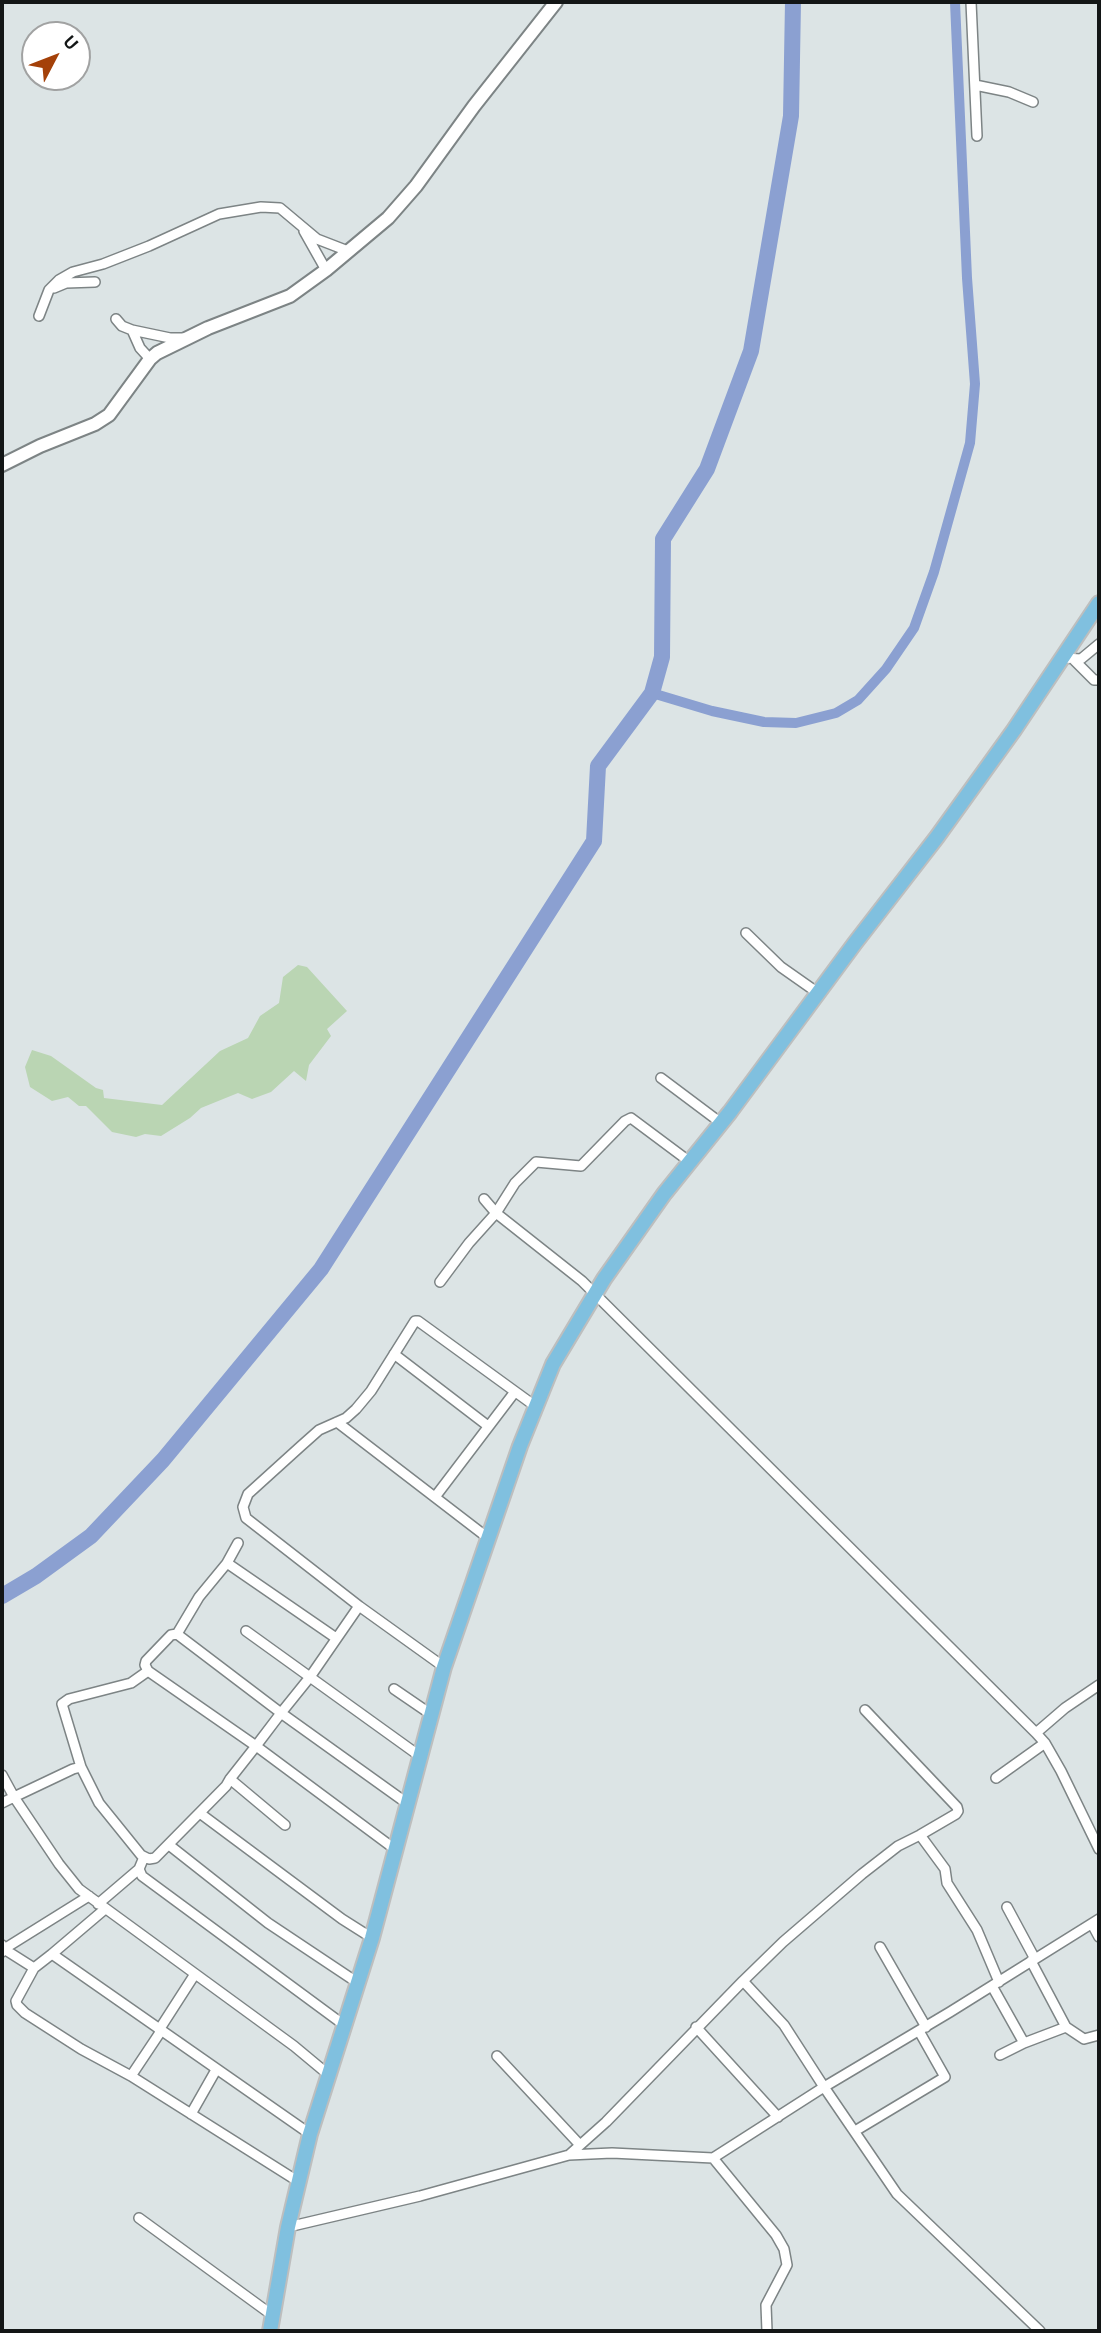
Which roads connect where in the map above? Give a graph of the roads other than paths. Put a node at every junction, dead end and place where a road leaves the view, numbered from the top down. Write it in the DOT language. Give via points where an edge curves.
graph roads {
  1 [pos="556,2"];
  2 [pos="971,2"];
  3 [pos="975,85"];
  4 [pos="1033,102"];
  5 [pos="977,136"];
  6 [pos="303,229"];
  7 [pos="348,251"];
  8 [pos="326,270"];
  9 [pos="95,282"];
  10 [pos="49,290"];
  11 [pos="39,316"];
  12 [pos="116,319"];
  13 [pos="132,330"];
  14 [pos="187,338"];
  15 [pos="150,359"];
  16 [pos="2,465"];
  17 [pos="1099,603"];
  18 [pos="1099,644"];
  19 [pos="1069,659"];
  20 [pos="1099,680"];
  21 [pos="746,933"];
  22 [pos="818,993"];
  23 [pos="661,1078"];
  24 [pos="721,1123"];
  25 [pos="690,1162"];
  26 [pos="484,1199"];
  27 [pos="496,1213"];
  28 [pos="440,1282"];
  29 [pos="595,1295"];
  30 [pos="394,1354"];
  31 [pos="514,1392"];
  32 [pos="535,1406"];
  33 [pos="337,1422"];
  34 [pos="488,1426"];
  35 [pos="435,1497"];
  36 [pos="488,1538"];
  37 [pos="237,1543"];
  38 [pos="227,1563"];
  39 [pos="359,1606"];
  40 [pos="246,1631"];
  41 [pos="177,1634"];
  42 [pos="336,1638"];
  43 [pos="444,1667"];
  44 [pos="148,1671"];
  45 [pos="310,1677"];
  46 [pos="1099,1685"];
  47 [pos="394,1689"];
  48 [pos="865,1710"];
  49 [pos="281,1713"];
  50 [pos="432,1715"];
  51 [pos="1036,1733"];
  52 [pos="1045,1743"];
  53 [pos="256,1746"];
  54 [pos="421,1757"];
  55 [pos="82,1768"];
  56 [pos="2,1775"];
  57 [pos="996,1778"];
  58 [pos="230,1779"];
  59 [pos="14,1797"];
  60 [pos="2,1803"];
  61 [pos="408,1804"];
  62 [pos="201,1814"];
  63 [pos="285,1825"];
  64 [pos="920,1835"];
  65 [pos="169,1845"];
  66 [pos="1099,1849"];
  67 [pos="396,1850"];
  68 [pos="144,1857"];
  69 [pos="139,1869"];
  70 [pos="89,1896"];
  71 [pos="102,1906"];
  72 [pos="1007,1908"];
  73 [pos="1095,1922"];
  74 [pos="1099,1937"];
  75 [pos="372,1938"];
  76 [pos="880,1947"];
  77 [pos="3,1948"];
  78 [pos="52,1954"];
  79 [pos="1033,1960"];
  80 [pos="34,1968"];
  81 [pos="195,1974"];
  82 [pos="743,1981"];
  83 [pos="358,1983"];
  84 [pos="996,1984"];
  85 [pos="344,2025"];
  86 [pos="696,2027"];
  87 [pos="1066,2027"];
  88 [pos="922,2029"];
  89 [pos="160,2030"];
  90 [pos="1099,2035"];
  91 [pos="1024,2043"];
  92 [pos="1000,2055"];
  93 [pos="497,2056"];
  94 [pos="216,2070"];
  95 [pos="131,2076"];
  96 [pos="330,2076"];
  97 [pos="824,2087"];
  98 [pos="191,2114"];
  99 [pos="778,2117"];
  100 [pos="855,2131"];
  101 [pos="310,2134"];
  102 [pos="580,2145"];
  103 [pos="569,2155"];
  104 [pos="713,2158"];
  105 [pos="299,2182"];
  106 [pos="139,2218"];
  107 [pos="288,2227"];
  108 [pos="272,2315"];
  109 [pos="270,2331"];
  110 [pos="767,2331"];
  111 [pos="1040,2331"];
  1 -- 7 [label="street" via="416,186 388,218"];
  2 -- 3 [label="street"];
  3 -- 4 [label="street"];
  3 -- 5 [label="street"];
  6 -- 7 [label="street"];
  6 -- 8 [label="street"];
  6 -- 10 [label="street" via="280,208 219,214 149,246 73,272"];
  7 -- 8 [label="street"];
  8 -- 14 [label="street" via="290,296"];
  9 -- 10 [label="street"];
  10 -- 11 [label="street"];
  12 -- 13 [label="street"];
  13 -- 14 [label="street"];
  13 -- 15 [label="street"];
  14 -- 15 [label="street"];
  15 -- 16 [label="street" via="108,415"];
  17 -- 19 [label="main road"];
  18 -- 19 [label="street" via="1081,659"];
  19 -- 20 [label="street"];
  19 -- 22 [label="main road"];
  21 -- 22 [label="street" via="781,967"];
  22 -- 24 [label="main road"];
  23 -- 24 [label="street"];
  24 -- 25 [label="main road"];
  25 -- 27 [label="street" via="628,1119 581,1166 536,1162 515,1183"];
  25 -- 29 [label="main road"];
  26 -- 27 [label="street"];
  27 -- 28 [label="street"];
  27 -- 29 [label="street"];
  29 -- 32 [label="main road"];
  29 -- 51 [label="street"];
  30 -- 31 [label="street" via="412,1323 418,1321"];
  30 -- 33 [label="street" via="372,1391"];
  30 -- 34 [label="street"];
  31 -- 32 [label="street"];
  31 -- 34 [label="street"];
  32 -- 36 [label="main road"];
  33 -- 35 [label="street"];
  33 -- 39 [label="street" via="319,1430 277,1466 248,1494 242,1512"];
  34 -- 35 [label="street"];
  35 -- 36 [label="street"];
  36 -- 43 [label="main road"];
  37 -- 38 [label="street"];
  38 -- 41 [label="street"];
  38 -- 42 [label="street"];
  39 -- 42 [label="street"];
  39 -- 43 [label="street"];
  40 -- 45 [label="street"];
  41 -- 44 [label="street" via="146,1661"];
  41 -- 49 [label="street"];
  42 -- 45 [label="street"];
  43 -- 50 [label="main road"];
  44 -- 53 [label="street"];
  44 -- 55 [label="street" via="131,1683 62,1704"];
  45 -- 49 [label="street"];
  45 -- 54 [label="street"];
  46 -- 51 [label="street"];
  47 -- 50 [label="street"];
  48 -- 64 [label="street" via="958,1808 957,1814"];
  49 -- 53 [label="street"];
  49 -- 61 [label="street"];
  50 -- 54 [label="main road"];
  51 -- 52 [label="street"];
  52 -- 57 [label="street"];
  52 -- 66 [label="street"];
  53 -- 58 [label="street"];
  53 -- 67 [label="street"];
  54 -- 61 [label="main road"];
  55 -- 59 [label="street"];
  55 -- 68 [label="street" via="99,1804"];
  56 -- 59 [label="street"];
  58 -- 62 [label="street"];
  58 -- 63 [label="street"];
  59 -- 60 [label="street"];
  59 -- 70 [label="street" via="59,1864"];
  61 -- 67 [label="main road"];
  62 -- 65 [label="street"];
  62 -- 75 [label="street"];
  64 -- 82 [label="street" via="862,1874"];
  64 -- 84 [label="street" via="945,1870 947,1883 976,1930"];
  65 -- 68 [label="street" via="152,1860"];
  65 -- 83 [label="street" via="268,1923"];
  67 -- 75 [label="main road"];
  68 -- 69 [label="street"];
  69 -- 71 [label="street"];
  69 -- 85 [label="street"];
  70 -- 71 [label="street"];
  70 -- 77 [label="street"];
  71 -- 78 [label="street"];
  71 -- 81 [label="street"];
  72 -- 79 [label="street"];
  73 -- 74 [label="street"];
  73 -- 79 [label="street"];
  75 -- 83 [label="main road"];
  76 -- 88 [label="street"];
  77 -- 80 [label="street"];
  78 -- 80 [label="street"];
  78 -- 89 [label="street"];
  79 -- 84 [label="street"];
  79 -- 87 [label="street"];
  80 -- 95 [label="street" via="16,2001 25,2014"];
  81 -- 89 [label="street"];
  81 -- 96 [label="street"];
  82 -- 86 [label="street"];
  82 -- 97 [label="street" via="784,2025"];
  83 -- 85 [label="main road"];
  84 -- 88 [label="street"];
  84 -- 91 [label="street"];
  85 -- 96 [label="main road"];
  86 -- 99 [label="street"];
  86 -- 102 [label="street"];
  87 -- 90 [label="street" via="1084,2039"];
  87 -- 91 [label="street"];
  88 -- 97 [label="street"];
  88 -- 100 [label="street" via="945,2077"];
  89 -- 94 [label="street"];
  89 -- 95 [label="street"];
  91 -- 92 [label="street"];
  93 -- 102 [label="street"];
  94 -- 98 [label="street"];
  94 -- 101 [label="street"];
  95 -- 98 [label="street"];
  96 -- 101 [label="main road"];
  97 -- 99 [label="street"];
  97 -- 100 [label="street"];
  98 -- 105 [label="street"];
  99 -- 104 [label="street"];
  100 -- 111 [label="street" via="897,2194"];
  101 -- 105 [label="main road"];
  102 -- 103 [label="street"];
  103 -- 104 [label="street"];
  103 -- 107 [label="street"];
  104 -- 110 [label="street" via="784,2249 787,2265 766,2305"];
  105 -- 107 [label="main road"];
  106 -- 108 [label="street"];
  107 -- 108 [label="main road"];
  108 -- 109 [label="main road"];
}
